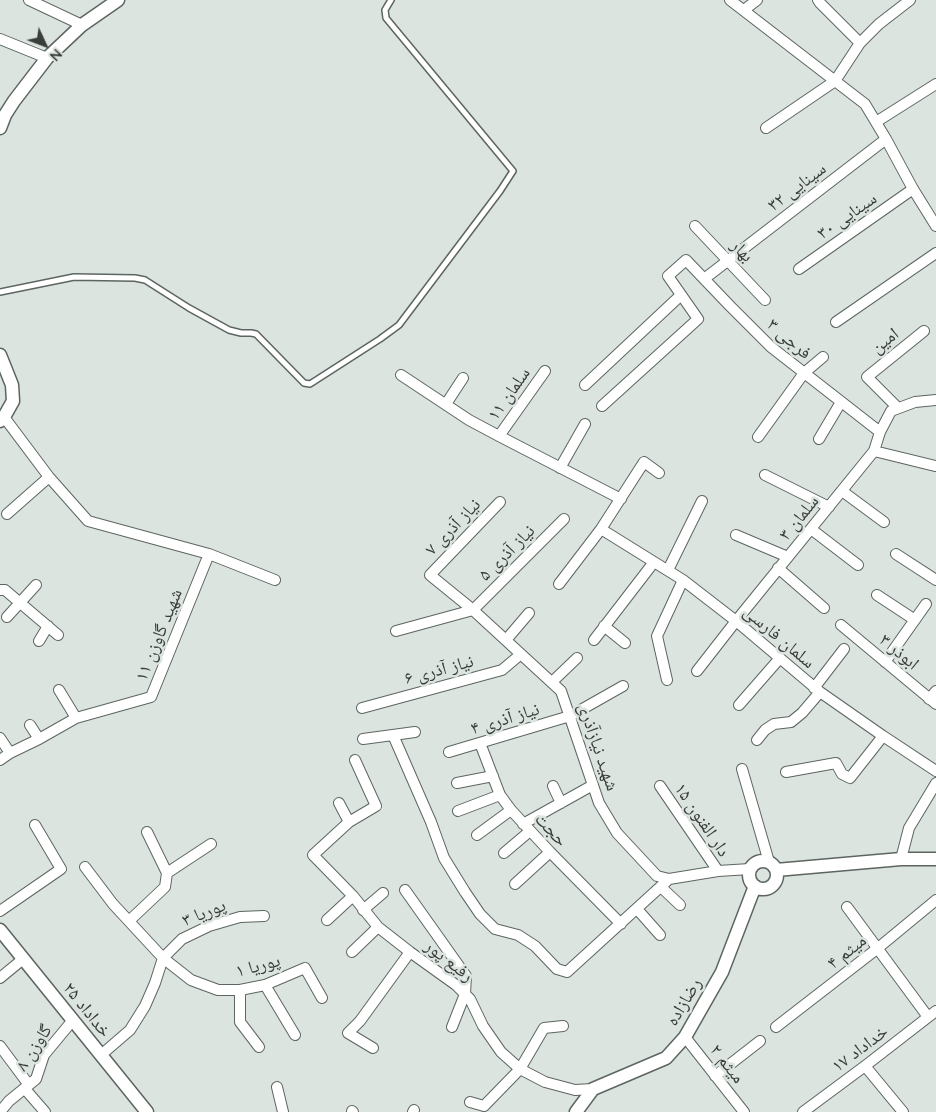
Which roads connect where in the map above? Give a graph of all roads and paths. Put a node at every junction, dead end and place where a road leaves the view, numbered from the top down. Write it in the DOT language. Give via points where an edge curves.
graph roads {
  1 [pos="29,0"];
  2 [pos="118,0"];
  3 [pos="391,0"];
  4 [pos="730,0"];
  5 [pos="757,0"];
  6 [pos="818,0"];
  7 [pos="910,0"];
  8 [pos="744,10"];
  9 [pos="82,25"];
  10 [pos="0,39"];
  11 [pos="860,43"];
  12 [pos="48,58"];
  13 [pos="835,81"];
  14 [pos="936,84"];
  15 [pos="2,115"];
  16 [pos="876,122"];
  17 [pos="0,128"];
  18 [pos="766,128"];
  19 [pos="886,139"];
  20 [pos="913,189"];
  21 [pos="932,210"];
  22 [pos="695,226"];
  23 [pos="936,226"];
  24 [pos="936,253"];
  25 [pos="728,260"];
  26 [pos="799,269"];
  27 [pos="704,278"];
  28 [pos="0,292"];
  29 [pos="681,295"];
  30 [pos="765,300"];
  31 [pos="836,322"];
  32 [pos="924,331"];
  33 [pos="0,355"];
  34 [pos="823,357"];
  35 [pos="544,371"];
  36 [pos="804,373"];
  37 [pos="400,375"];
  38 [pos="463,378"];
  39 [pos="585,385"];
  40 [pos="936,400"];
  41 [pos="841,402"];
  42 [pos="446,404"];
  43 [pos="602,406"];
  44 [pos="898,408"];
  45 [pos="2,419"];
  46 [pos="585,424"];
  47 [pos="880,432"];
  48 [pos="499,436"];
  49 [pos="758,437"];
  50 [pos="819,440"];
  51 [pos="874,451"];
  52 [pos="935,466"];
  53 [pos="560,468"];
  54 [pos="660,473"];
  55 [pos="765,475"];
  56 [pos="49,477"];
  57 [pos="842,490"];
  58 [pos="621,499"];
  59 [pos="702,501"];
  60 [pos="500,502"];
  61 [pos="829,507"];
  62 [pos="7,514"];
  63 [pos="564,519"];
  64 [pos="884,522"];
  65 [pos="601,529"];
  66 [pos="811,529"];
  67 [pos="736,535"];
  68 [pos="209,554"];
  69 [pos="896,554"];
  70 [pos="788,557"];
  71 [pos="654,562"];
  72 [pos="858,564"];
  73 [pos="778,568"];
  74 [pos="668,570"];
  75 [pos="430,575"];
  76 [pos="276,580"];
  77 [pos="683,580"];
  78 [pos="936,580"];
  79 [pos="559,584"];
  80 [pos="36,585"];
  81 [pos="0,590"];
  82 [pos="877,594"];
  83 [pos="20,602"];
  84 [pos="926,604"];
  85 [pos="824,608"];
  86 [pos="473,610"];
  87 [pos="529,613"];
  88 [pos="7,617"];
  89 [pos="915,620"];
  90 [pos="736,621"];
  91 [pos="48,626"];
  92 [pos="604,626"];
  93 [pos="841,626"];
  94 [pos="396,630"];
  95 [pos="58,635"];
  96 [pos="506,640"];
  97 [pos="594,640"];
  98 [pos="39,641"];
  99 [pos="625,643"];
  100 [pos="844,649"];
  101 [pos="521,654"];
  102 [pos="577,658"];
  103 [pos="780,658"];
  104 [pos="885,662"];
  105 [pos="697,671"];
  106 [pos="667,680"];
  107 [pos="552,682"];
  108 [pos="623,686"];
  109 [pos="59,690"];
  110 [pos="817,690"];
  111 [pos="934,698"];
  112 [pos="739,704"];
  113 [pos="362,708"];
  114 [pos="570,716"];
  115 [pos="76,718"];
  116 [pos="30,726"];
  117 [pos="415,732"];
  118 [pos="394,735"];
  119 [pos="883,736"];
  120 [pos="0,738"];
  121 [pos="39,739"];
  122 [pos="363,739"];
  123 [pos="757,740"];
  124 [pos="480,743"];
  125 [pos="449,752"];
  126 [pos="10,753"];
  127 [pos="0,760"];
  128 [pos="355,760"];
  129 [pos="742,769"];
  130 [pos="936,771"];
  131 [pos="786,772"];
  132 [pos="493,776"];
  133 [pos="457,783"];
  134 [pos="936,783"];
  135 [pos="593,785"];
  136 [pos="553,786"];
  137 [pos="660,786"];
  138 [pos="500,794"];
  139 [pos="338,803"];
  140 [pos="561,803"];
  141 [pos="511,810"];
  142 [pos="458,811"];
  143 [pos="349,822"];
  144 [pos="34,825"];
  145 [pos="527,828"];
  146 [pos="147,832"];
  147 [pos="477,835"];
  148 [pos="211,844"];
  149 [pos="550,852"];
  150 [pos="504,853"];
  151 [pos="901,859"];
  152 [pos="936,859"];
  153 [pos="773,866"];
  154 [pos="85,868"];
  155 [pos="750,869"];
  156 [pos="718,872"];
  157 [pos="167,873"];
  158 [pos="669,879"];
  159 [pos="516,884"];
  160 [pos="755,886"];
  161 [pos="661,887"];
  162 [pos="405,890"];
  163 [pos="383,893"];
  164 [pos="353,896"];
  165 [pos="936,900"];
  166 [pos="680,905"];
  167 [pos="847,908"];
  168 [pos="637,909"];
  169 [pos="363,910"];
  170 [pos="0,911"];
  171 [pos="264,916"];
  172 [pos="327,920"];
  173 [pos="129,921"];
  174 [pos="621,924"];
  175 [pos="378,927"];
  176 [pos="0,930"];
  177 [pos="660,935"];
  178 [pos="878,948"];
  179 [pos="352,952"];
  180 [pos="410,952"];
  181 [pos="164,958"];
  182 [pos="23,959"];
  183 [pos="0,978"];
  184 [pos="266,985"];
  185 [pos="240,990"];
  186 [pos="465,994"];
  187 [pos="322,998"];
  188 [pos="932,1014"];
  189 [pos="72,1020"];
  190 [pos="452,1026"];
  191 [pos="563,1026"];
  192 [pos="776,1028"];
  193 [pos="295,1035"];
  194 [pos="685,1037"];
  195 [pos="760,1041"];
  196 [pos="0,1046"];
  197 [pos="259,1047"];
  198 [pos="373,1048"];
  199 [pos="101,1055"];
  200 [pos="865,1066"];
  201 [pos="520,1069"];
  202 [pos="715,1076"];
  203 [pos="27,1087"];
  204 [pos="277,1087"];
  205 [pos="592,1089"];
  206 [pos="470,1102"];
  207 [pos="0,1111"];
  208 [pos="45,1112"];
  209 [pos="146,1112"];
  210 [pos="283,1112"];
  211 [pos="576,1112"];
  212 [pos="744,1112"];
  213 [pos="803,1112"];
  214 [pos="903,1112"];
  1 -- 9 [label="street"];
  2 -- 9 [label="street"];
  3 -- 28 [label="lane" via="385,10 386,18 513,171 399,325 310,384 304,384 256,334 229,330 145,280 74,277"];
  4 -- 8 [label="street"];
  5 -- 8 [label="street"];
  6 -- 11 [label="street"];
  7 -- 11 [label="street"];
  8 -- 13 [label="street"];
  9 -- 12 [label="street"];
  10 -- 12 [label="street"];
  11 -- 13 [label="street"];
  12 -- 15 [label="street"];
  13 -- 16 [label="street" via="865,104"];
  13 -- 18 [label="street"];
  14 -- 16 [label="street"];
  15 -- 17 [label="street"];
  16 -- 19 [label="street"];
  19 -- 20 [label="street"];
  19 -- 25 [label="street, سینایی ۳۲"];
  20 -- 21 [label="street"];
  20 -- 26 [label="street, سینایی ۳۰"];
  21 -- 23 [label="street"];
  22 -- 25 [label="street, بهار"];
  24 -- 31 [label="street"];
  25 -- 27 [label="street, سینایی ۳۲"];
  25 -- 30 [label="street, بهار"];
  27 -- 29 [label="street, فرجی ۳" via="686,260 668,276"];
  27 -- 36 [label="street, فرجی ۳" via="771,346"];
  29 -- 39 [label="street"];
  29 -- 43 [label="street" via="698,319"];
  32 -- 44 [label="street, امین" via="866,377"];
  33 -- 45 [label="street" via="12,385 13,401"];
  34 -- 36 [label="street"];
  35 -- 48 [label="street, سلمان ۱۱"];
  36 -- 41 [label="street, فرجی ۳"];
  36 -- 49 [label="street"];
  37 -- 42 [label="street"];
  38 -- 42 [label="street"];
  40 -- 44 [label="street" via="914,402"];
  41 -- 47 [label="street, فرجی ۳"];
  41 -- 50 [label="street"];
  42 -- 48 [label="street"];
  44 -- 47 [label="street, سلمان ۳" via="891,411"];
  45 -- 56 [label="street"];
  46 -- 53 [label="street"];
  47 -- 51 [label="street, سلمان ۳"];
  48 -- 53 [label="street"];
  51 -- 52 [label="street"];
  51 -- 57 [label="street, سلمان ۳"];
  53 -- 58 [label="street"];
  54 -- 58 [label="street" via="644,462"];
  55 -- 61 [label="street"];
  56 -- 62 [label="street"];
  56 -- 68 [label="street" via="88,521"];
  57 -- 61 [label="street, سلمان ۳"];
  57 -- 64 [label="street"];
  58 -- 65 [label="street"];
  59 -- 74 [label="street"];
  60 -- 75 [label="street, نیاز آذری ۷"];
  61 -- 66 [label="street, سلمان ۳"];
  63 -- 86 [label="street, نیاز آذری ۵"];
  65 -- 71 [label="street, سلمان فارسی"];
  65 -- 79 [label="street"];
  66 -- 70 [label="street, سلمان ۳"];
  66 -- 72 [label="street"];
  67 -- 70 [label="street"];
  68 -- 76 [label="street"];
  68 -- 115 [label="street, شهید گاوزن ۱۱" via="151,697"];
  69 -- 78 [label="street"];
  70 -- 73 [label="street, سلمان ۳"];
  71 -- 74 [label="street, سلمان فارسی"];
  71 -- 92 [label="street"];
  73 -- 85 [label="street"];
  73 -- 90 [label="street, سلمان ۳"];
  74 -- 77 [label="street, سلمان فارسی"];
  75 -- 86 [label="street, شهید نیازآذری"];
  77 -- 90 [label="street, سلمان فارسی"];
  77 -- 106 [label="street" via="657,636"];
  80 -- 83 [label="street"];
  81 -- 83 [label="street" via="5,590"];
  82 -- 89 [label="street"];
  83 -- 88 [label="street"];
  83 -- 91 [label="street"];
  84 -- 89 [label="street"];
  86 -- 94 [label="street"];
  86 -- 96 [label="street, شهید نیازآذری"];
  87 -- 96 [label="street"];
  89 -- 104 [label="street"];
  90 -- 103 [label="street, سلمان فارسی"];
  90 -- 105 [label="street, سلمان ۳"];
  91 -- 95 [label="street"];
  91 -- 98 [label="street"];
  92 -- 97 [label="street"];
  92 -- 99 [label="street"];
  93 -- 104 [label="street, ابوذر ۳"];
  96 -- 101 [label="street, شهید نیازآذری"];
  100 -- 110 [label="street"];
  101 -- 107 [label="street, شهید نیازآذری"];
  101 -- 113 [label="street, نیاز آذری ۶" via="502,670"];
  102 -- 107 [label="street"];
  103 -- 110 [label="street, سلمان فارسی"];
  103 -- 112 [label="street"];
  104 -- 111 [label="street, ابوذر ۳"];
  107 -- 114 [label="street, شهید نیازآذری" via="561,691"];
  108 -- 114 [label="street, نیاز آذری ۴"];
  109 -- 115 [label="street"];
  110 -- 119 [label="street, سلمان فارسی"];
  110 -- 123 [label="street" via="802,713 791,722 774,724"];
  114 -- 124 [label="street, نیاز آذری ۴"];
  114 -- 135 [label="street, شهید نیازآذری"];
  115 -- 121 [label="street, شهید گاوزن ۱۱"];
  116 -- 121 [label="street"];
  117 -- 118 [label="street"];
  118 -- 122 [label="street"];
  118 -- 174 [label="street" via="444,858 480,914 495,930 518,935 535,946 557,969 567,972"];
  119 -- 130 [label="street, سلمان فارسی"];
  119 -- 131 [label="street" via="850,778 842,774 836,763"];
  120 -- 126 [label="street"];
  121 -- 126 [label="street, شهید گاوزن ۱۱"];
  124 -- 125 [label="street, نیاز آذری ۴"];
  124 -- 132 [label="street, حجت"];
  126 -- 127 [label="street, شهید گاوزن ۱۱"];
  128 -- 143 [label="street" via="376,806"];
  129 -- 153 [label="street"];
  132 -- 133 [label="street"];
  132 -- 138 [label="street, حجت"];
  134 -- 151 [label="street" via="908,828"];
  135 -- 140 [label="street"];
  135 -- 158 [label="street, شهید نیازآذری" via="617,833 657,876"];
  136 -- 140 [label="street"];
  137 -- 156 [label="street, دار الفنون ۱۵"];
  138 -- 141 [label="street, حجت"];
  138 -- 142 [label="street"];
  139 -- 143 [label="street"];
  140 -- 145 [label="street"];
  141 -- 145 [label="street, حجت"];
  141 -- 147 [label="street"];
  143 -- 164 [label="street, رفیع پور" via="313,855"];
  144 -- 170 [label="street" via="61,869"];
  145 -- 149 [label="street, حجت"];
  145 -- 150 [label="street"];
  146 -- 157 [label="street"];
  148 -- 157 [label="street"];
  149 -- 159 [label="street"];
  149 -- 174 [label="street, حجت"];
  151 -- 152 [label="street"];
  151 -- 153 [label="street"];
  153 -- 155 [label="street" via="764,861"];
  153 -- 160 [label="street" via="777,875 772,885 766,888"];
  154 -- 173 [label="street, پوریا ۱"];
  155 -- 156 [label="street"];
  155 -- 160 [label="street" via="750,879"];
  156 -- 158 [label="street"];
  157 -- 173 [label="street" via="165,886"];
  158 -- 161 [label="street"];
  160 -- 194 [label="street, رضازاده" via="722,972"];
  161 -- 166 [label="street"];
  161 -- 168 [label="street"];
  162 -- 186 [label="street" via="466,976"];
  163 -- 169 [label="street"];
  164 -- 169 [label="street, رفیع پور"];
  164 -- 172 [label="street"];
  165 -- 178 [label="street, میثم ۴"];
  167 -- 178 [label="street"];
  168 -- 174 [label="street"];
  168 -- 177 [label="street"];
  169 -- 175 [label="street, رفیع پور"];
  171 -- 181 [label="street, پوریا ۳" via="240,917 209,926 182,939"];
  173 -- 181 [label="street, پوریا ۱"];
  175 -- 179 [label="street"];
  175 -- 180 [label="street, رفیع پور"];
  176 -- 182 [label="street, خداداد ۲۵"];
  178 -- 188 [label="street"];
  178 -- 192 [label="street, میثم ۴"];
  180 -- 186 [label="street, رفیع پور"];
  180 -- 198 [label="street" via="348,1033"];
  181 -- 185 [label="street, پوریا ۱" via="191,980 218,990"];
  181 -- 199 [label="street" via="145,1006 130,1030"];
  182 -- 183 [label="street"];
  182 -- 189 [label="street, خداداد ۲۵"];
  184 -- 185 [label="street, پوریا ۱"];
  184 -- 187 [label="street, پوریا ۱" via="305,968"];
  184 -- 193 [label="street"];
  185 -- 197 [label="street" via="240,1022"];
  186 -- 190 [label="street"];
  186 -- 201 [label="street, رفیع پور" via="501,1052"];
  188 -- 200 [label="street, خداداد ۱۷"];
  189 -- 199 [label="street, خداداد ۲۵"];
  189 -- 203 [label="street, گاوزن ۸" via="44,1055 36,1079"];
  191 -- 201 [label="street" via="544,1028"];
  194 -- 202 [label="street, میثم ۲"];
  194 -- 205 [label="street, رضازاده" via="666,1058"];
  195 -- 202 [label="street"];
  196 -- 203 [label="street"];
  199 -- 209 [label="street, خداداد ۲۵"];
  200 -- 213 [label="street, خداداد ۱۷"];
  200 -- 214 [label="street"];
  201 -- 205 [label="street, رفیع پور" via="545,1082 575,1090"];
  201 -- 206 [label="street" via="484,1106"];
  202 -- 212 [label="street, میثم ۲"];
  203 -- 207 [label="street, گاوزن ۸"];
  203 -- 208 [label="street"];
  204 -- 210 [label="street"];
  205 -- 211 [label="street"];
}
